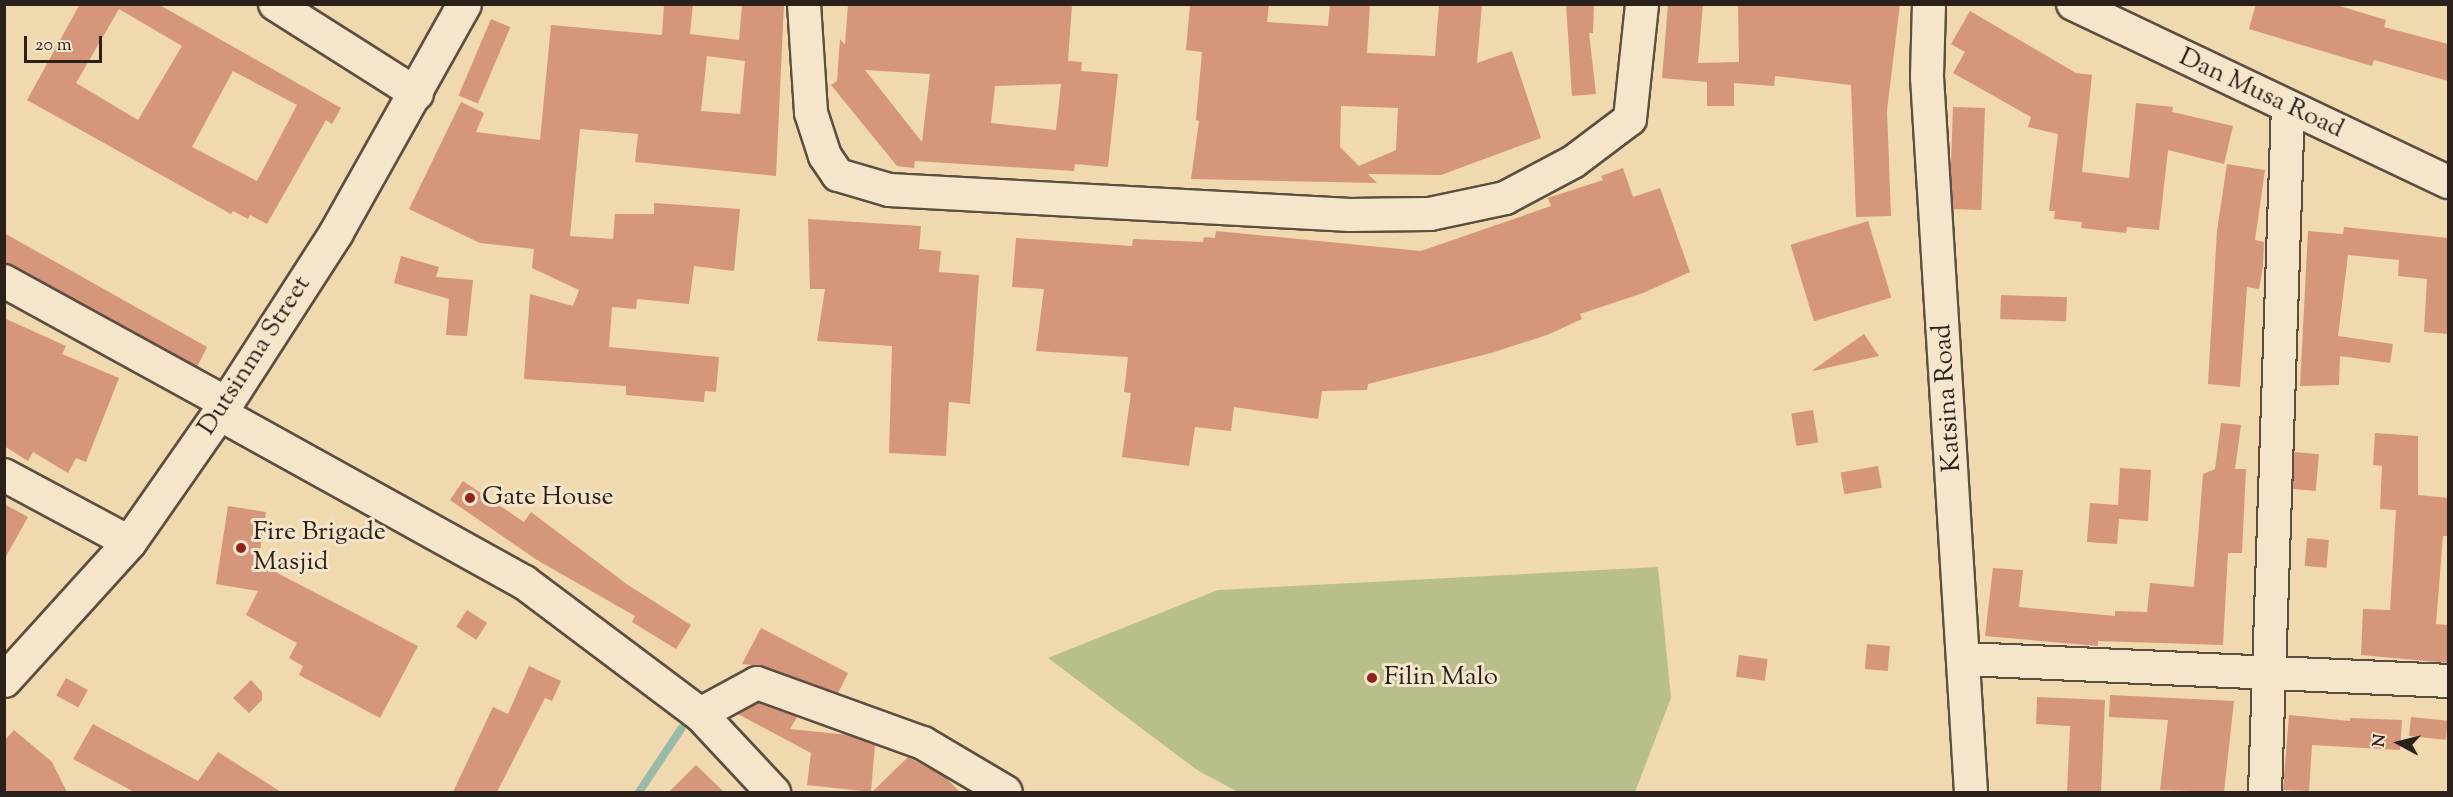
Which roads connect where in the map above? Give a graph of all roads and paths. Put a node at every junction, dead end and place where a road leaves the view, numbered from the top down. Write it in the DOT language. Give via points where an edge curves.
graph roads {
  1 [pos="275,4"];
  2 [pos="464,4"];
  3 [pos="804,4"];
  4 [pos="1642,4"];
  5 [pos="1929,4"];
  6 [pos="2073,4"];
  7 [pos="417,93"];
  8 [pos="2288,107"];
  9 [pos="2448,182"];
  10 [pos="4,281"];
  11 [pos="222,408"];
  12 [pos="4,475"];
  13 [pos="129,542"];
  14 [pos="1965,659"];
  15 [pos="2268,675"];
  16 [pos="4,680"];
  17 [pos="2448,681"];
  18 [pos="700,714"];
  19 [pos="772,792"];
  20 [pos="1006,792"];
  21 [pos="1971,792"];
  22 [pos="2265,792"];
  1 -- 7 [label="street"];
  2 -- 7 [label="street, Dutsinma Street"];
  3 -- 4 [label="street" via="811,113 825,156 838,175 889,190 1362,215 1430,214 1505,198 1573,162 1630,119"];
  5 -- 14 [label="street, Katsina Road" via="1926,77"];
  6 -- 8 [label="street, Dan Musa Road"];
  7 -- 11 [label="street, Dutsinma Street" via="336,232"];
  8 -- 9 [label="street, Dan Musa Road"];
  8 -- 15 [label="street"];
  10 -- 11 [label="street"];
  11 -- 13 [label="street, Dutsinma Street"];
  11 -- 18 [label="street" via="524,582"];
  12 -- 13 [label="street"];
  13 -- 16 [label="street, Dutsinma Street"];
  14 -- 15 [label="street"];
  14 -- 21 [label="street, Katsina Road"];
  15 -- 17 [label="street"];
  15 -- 22 [label="street"];
  18 -- 19 [label="street"];
  18 -- 20 [label="street" via="757,683 923,743"];
}
